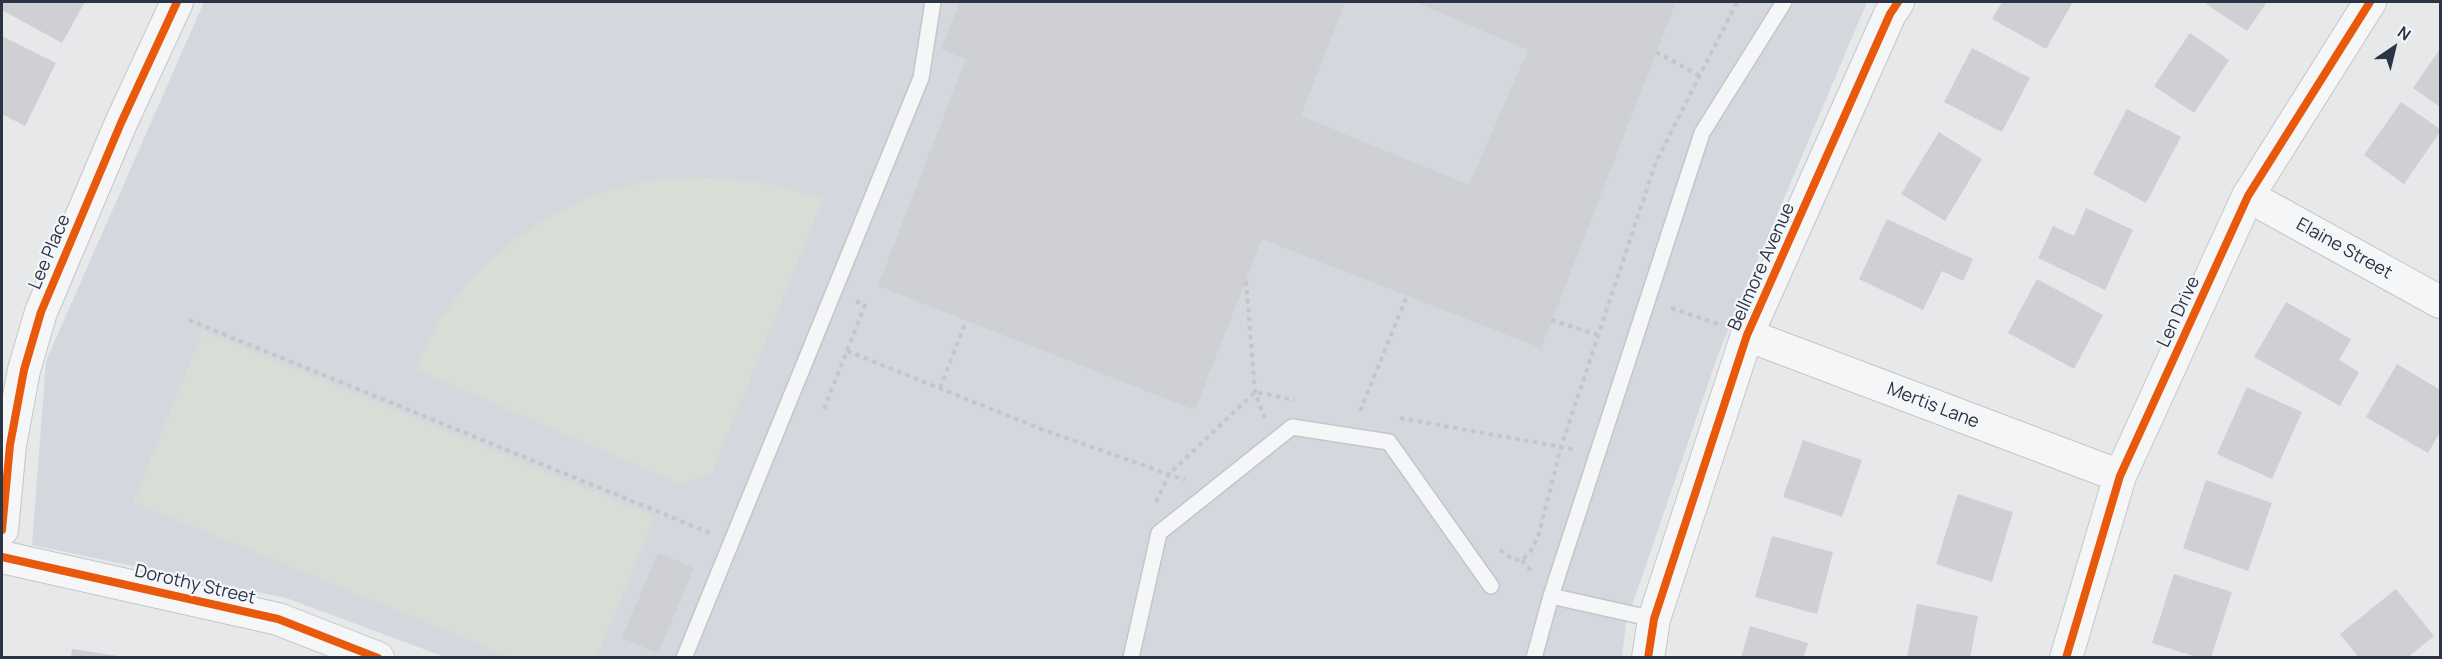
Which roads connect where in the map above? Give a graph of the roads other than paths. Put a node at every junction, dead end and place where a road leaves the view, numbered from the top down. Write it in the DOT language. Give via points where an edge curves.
graph roads {
  1 [pos="177,2"];
  2 [pos="933,2"];
  3 [pos="1784,2"];
  4 [pos="1898,2"];
  5 [pos="2370,2"];
  6 [pos="2248,196"];
  7 [pos="2440,302"];
  8 [pos="1747,335"];
  9 [pos="2120,476"];
  10 [pos="2,530"];
  11 [pos="2,558"];
  12 [pos="1491,586"];
  13 [pos="1551,596"];
  14 [pos="1654,619"];
  15 [pos="378,657"];
  16 [pos="684,657"];
  17 [pos="1131,657"];
  18 [pos="1534,657"];
  19 [pos="1648,657"];
  20 [pos="2066,657"];
  1 -- 10 [label="street, Lee Place" via="41,312 24,370 10,445"];
  2 -- 16 [label="lane" via="921,78"];
  3 -- 13 [label="lane" via="1702,134"];
  4 -- 8 [label="street, Bellmore Avenue"];
  5 -- 6 [label="street, Len Drive"];
  6 -- 7 [label="street, Elaine Street"];
  6 -- 9 [label="street, Len Drive"];
  8 -- 9 [label="street, Mertis Lane"];
  8 -- 14 [label="street, Bellmore Avenue"];
  9 -- 20 [label="street, Len Drive"];
  11 -- 15 [label="street, Dorothy Street" via="278,619"];
  12 -- 17 [label="lane" via="1389,442 1292,427 1159,533"];
  13 -- 14 [label="lane"];
  13 -- 18 [label="lane"];
  14 -- 19 [label="street, Bellmore Avenue"];
}
